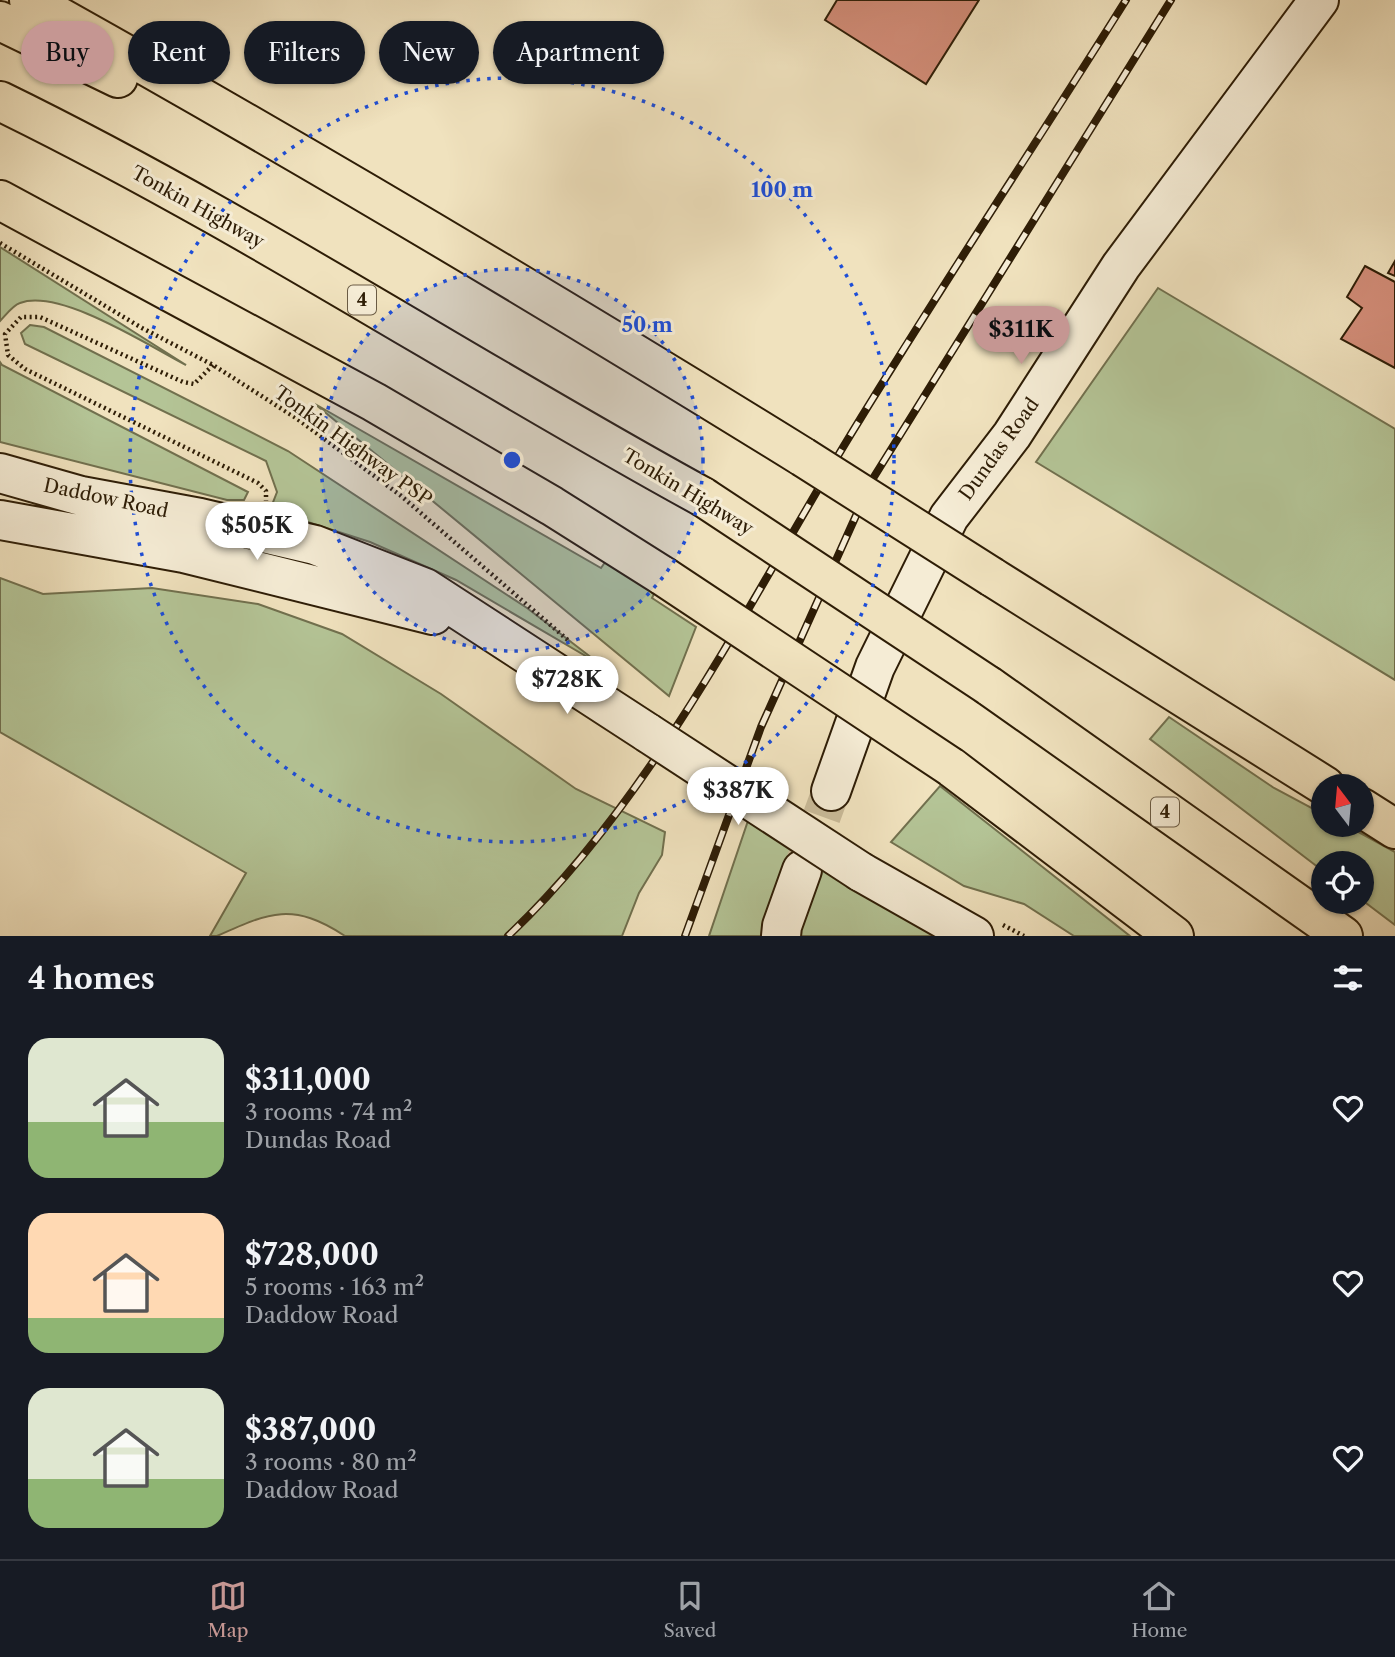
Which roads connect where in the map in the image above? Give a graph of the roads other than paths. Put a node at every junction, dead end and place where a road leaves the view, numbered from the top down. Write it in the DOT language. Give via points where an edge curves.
graph roads {
  1 [pos="12,0"];
  2 [pos="29,0"];
  3 [pos="1319,0"];
  4 [pos="0,19"];
  5 [pos="50,21"];
  6 [pos="21,24"];
  7 [pos="114,63"];
  8 [pos="8,105"];
  9 [pos="0,200"];
  10 [pos="0,473"];
  11 [pos="0,520"];
  12 [pos="520,649"];
  13 [pos="1311,777"];
  14 [pos="831,791"];
  15 [pos="1374,816"];
  16 [pos="1395,829"];
  17 [pos="802,870"];
  18 [pos="781,936"];
  19 [pos="974,936"];
  20 [pos="1174,936"];
  21 [pos="1343,936"];
  1 -- 4 [label="main road"];
  2 -- 5 [label="highway"];
  3 -- 14 [label="main road, Dundas Road" via="1121,266 1012,435 949,517 875,667"];
  4 -- 6 [label="highway"];
  7 -- 13 [label="highway, bridge" via="576,316"];
  8 -- 21 [label="highway, Tonkin Highway / 4, bridge" via="239,229 703,497 989,686"];
  9 -- 20 [label="highway, bridge" via="374,402 552,506 951,767"];
  10 -- 12 [label="main road, Daddow Road" via="81,496 315,545 425,588"];
  11 -- 12 [label="main road, Daddow Road" via="184,553 320,585 422,611"];
  12 -- 19 [label="main road, Daddow Road, bridge" via="861,872"];
  15 -- 16 [label="highway"];
  17 -- 18 [label="main road"];
}
